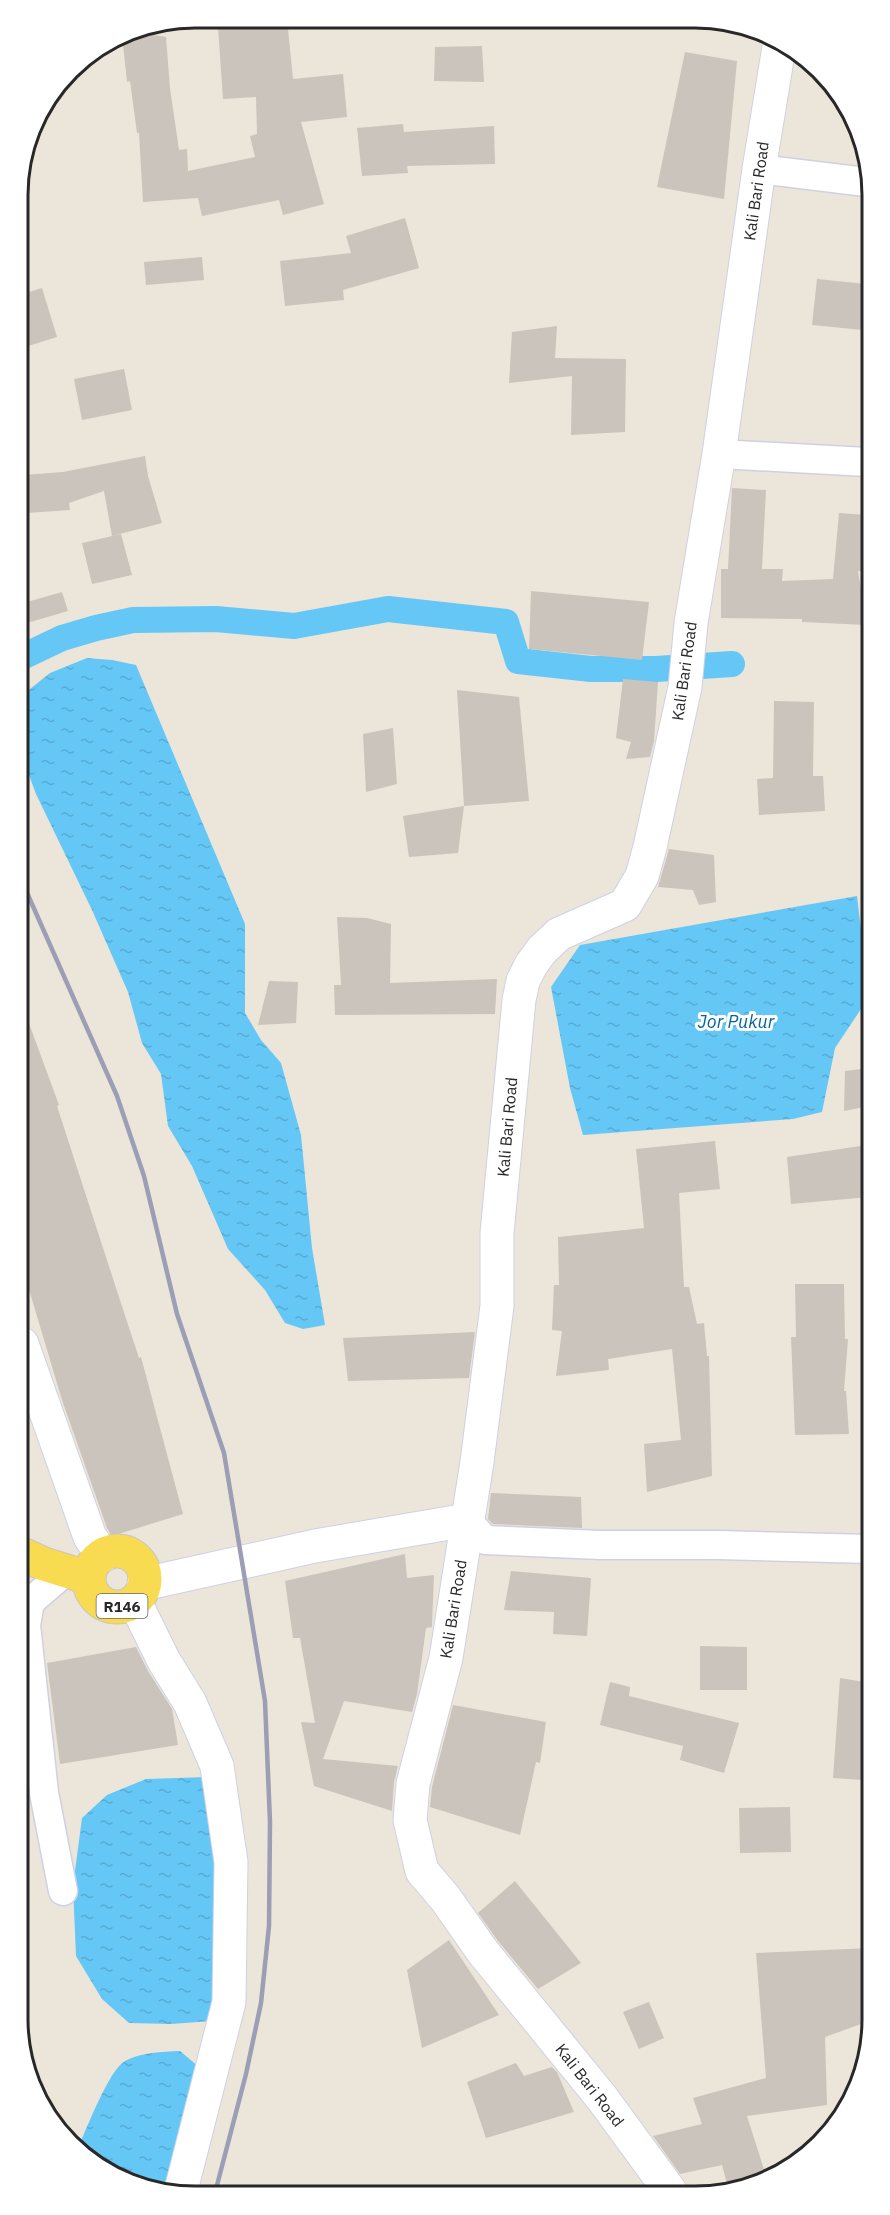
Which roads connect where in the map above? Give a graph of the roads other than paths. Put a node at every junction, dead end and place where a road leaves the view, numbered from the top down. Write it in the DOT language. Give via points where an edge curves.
graph roads {
  1 [pos="778,51"];
  2 [pos="759,169"];
  3 [pos="861,181"];
  4 [pos="719,454"];
  5 [pos="862,462"];
  6 [pos="28,1362"];
  7 [pos="468,1520"];
  8 [pos="86,1526"];
  9 [pos="861,1549"];
  10 [pos="65,1565"];
  11 [pos="139,1593"];
  12 [pos="28,1612"];
  13 [pos="28,1646"];
  14 [pos="63,1891"];
  15 [pos="182,2186"];
  16 [pos="666,2186"];
  1 -- 2 [label="main road, Kali Bari Road"];
  2 -- 3 [label="street"];
  2 -- 4 [label="main road, Kali Bari Road"];
  4 -- 5 [label="street"];
  4 -- 7 [label="main road, Kali Bari Road" via="691,623 685,687 642,876 625,905 560,933 542,950 523,981 497,1233 498,1306"];
  6 -- 8 [label="main road"];
  7 -- 9 [label="street" via="485,1540"];
  7 -- 11 [label="main road" via="315,1546"];
  7 -- 16 [label="main road, Kali Bari Road" via="446,1658 413,1784 410,1820 422,1870"];
  8 -- 10 [label="main road" via="90,1537"];
  8 -- 10 [label="main road" via="80,1547 56,1563"];
  10 -- 11 [label="main road, R146" via="94,1596 110,1606 119,1607"];
  10 -- 11 [label="main road, R146" via="120,1551 129,1554 142,1567"];
  10 -- 12 [label="street" via="30,1602"];
  11 -- 15 [label="main road" via="164,1661 190,1703 217,1766 231,1862 229,2002"];
  13 -- 14 [label="street" via="44,1793"];
}
